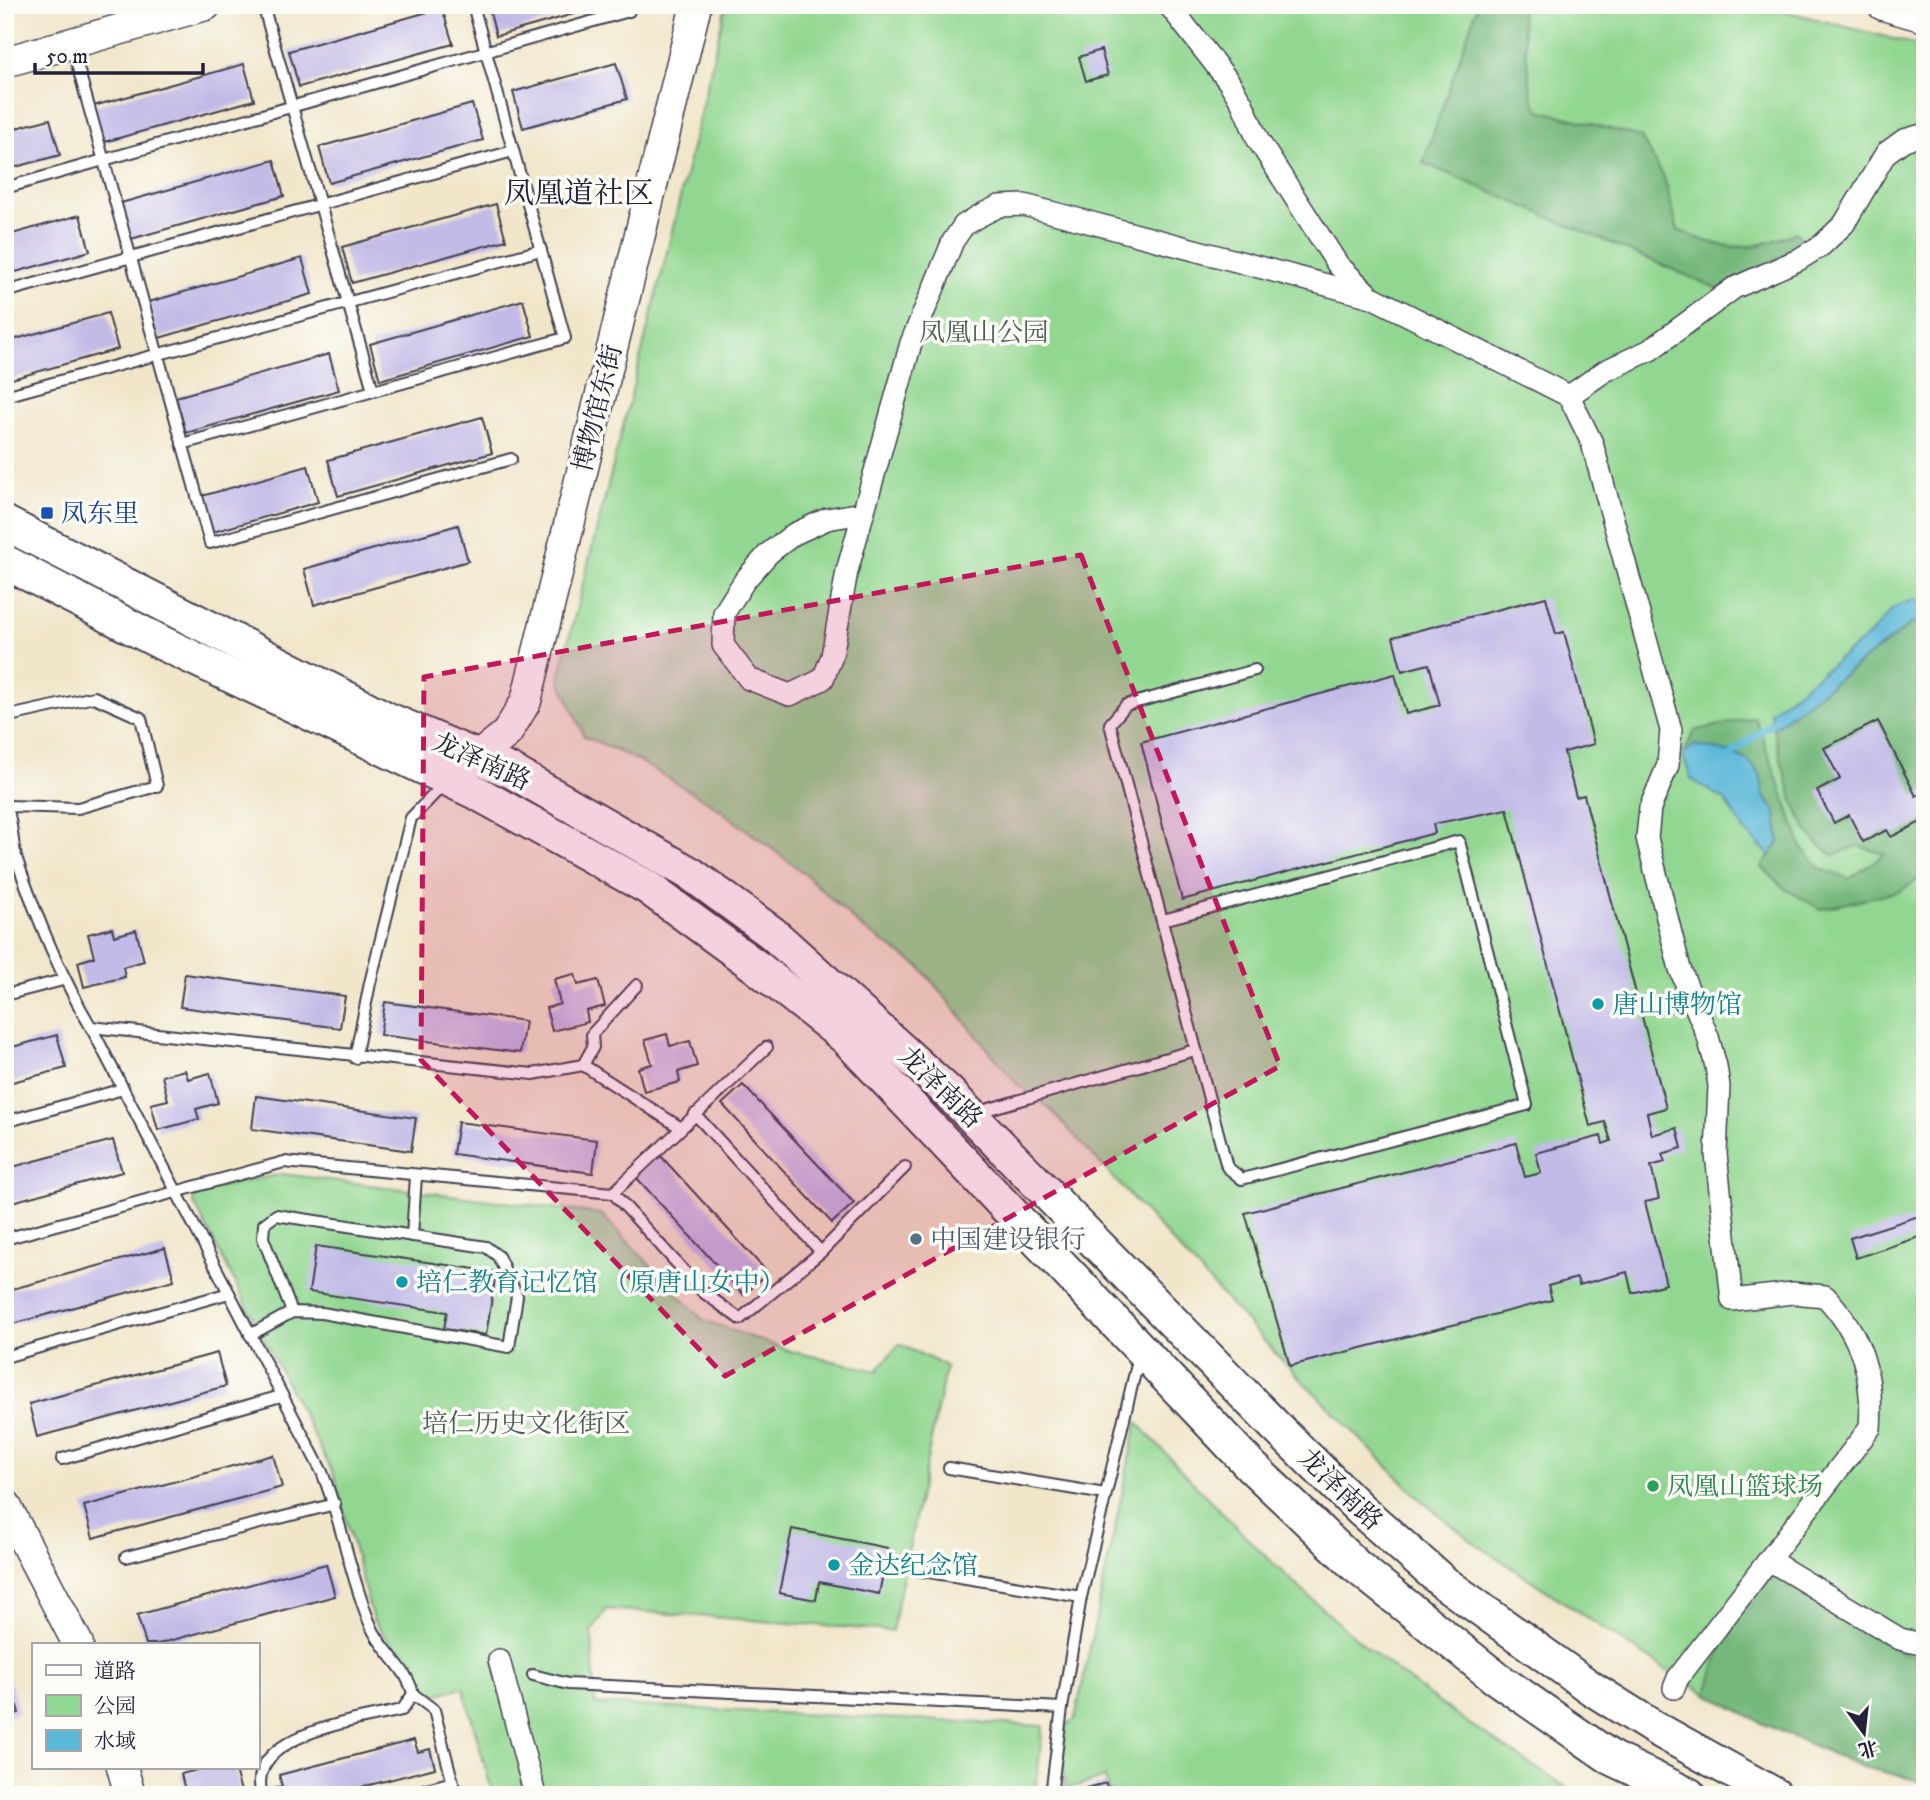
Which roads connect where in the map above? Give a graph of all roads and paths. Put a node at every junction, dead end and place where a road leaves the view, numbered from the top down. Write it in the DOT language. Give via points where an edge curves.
graph roads {
  1 [pos="206,5"];
  2 [pos="263,5"];
  3 [pos="473,5"];
  4 [pos="696,5"];
  5 [pos="1169,5"];
  6 [pos="1882,5"];
  7 [pos="629,10"];
  8 [pos="129,15"];
  9 [pos="1925,17"];
  10 [pos="71,43"];
  11 [pos="486,52"];
  12 [pos="5,62"];
  13 [pos="292,107"];
  14 [pos="1925,134"];
  15 [pos="513,151"];
  16 [pos="103,160"];
  17 [pos="5,188"];
  18 [pos="320,205"];
  19 [pos="541,250"];
  20 [pos="131,257"];
  21 [pos="5,292"];
  22 [pos="1372,298"];
  23 [pos="347,303"];
  24 [pos="158,354"];
  25 [pos="373,390"];
  26 [pos="5,396"];
  27 [pos="1569,396"];
  28 [pos="182,444"];
  29 [pos="511,459"];
  30 [pos="863,513"];
  31 [pos="5,523"];
  32 [pos="5,562"];
  33 [pos="1255,670"];
  34 [pos="5,717"];
  35 [pos="478,760"];
  36 [pos="447,780"];
  37 [pos="6,804"];
  38 [pos="1163,920"];
  39 [pos="63,979"];
  40 [pos="636,985"];
  41 [pos="5,995"];
  42 [pos="91,1027"];
  43 [pos="767,1047"];
  44 [pos="1195,1050"];
  45 [pos="355,1058"];
  46 [pos="583,1065"];
  47 [pos="123,1089"];
  48 [pos="695,1114"];
  49 [pos="970,1114"];
  50 [pos="5,1122"];
  51 [pos="681,1128"];
  52 [pos="905,1167"];
  53 [pos="416,1177"];
  54 [pos="176,1190"];
  55 [pos="613,1193"];
  56 [pos="412,1236"];
  57 [pos="5,1240"];
  58 [pos="821,1252"];
  59 [pos="229,1293"];
  60 [pos="292,1312"];
  61 [pos="250,1335"];
  62 [pos="1141,1349"];
  63 [pos="5,1357"];
  64 [pos="281,1396"];
  65 [pos="62,1459"];
  66 [pos="949,1468"];
  67 [pos="1105,1494"];
  68 [pos="5,1504"];
  69 [pos="335,1504"];
  70 [pos="126,1558"];
  71 [pos="1769,1560"];
  72 [pos="917,1570"];
  73 [pos="1081,1597"];
  74 [pos="77,1643"];
  75 [pos="1925,1645"];
  76 [pos="499,1660"];
  77 [pos="533,1675"];
  78 [pos="1674,1689"];
  79 [pos="413,1694"];
  80 [pos="1062,1709"];
  81 [pos="123,1769"];
  82 [pos="453,1782"];
  83 [pos="130,1795"];
  84 [pos="262,1795"];
  85 [pos="404,1795"];
  86 [pos="456,1795"];
  87 [pos="535,1795"];
  88 [pos="1051,1795"];
  89 [pos="1689,1795"];
  90 [pos="1775,1795"];
  1 -- 8 [label="street"];
  2 -- 13 [label="lane"];
  3 -- 11 [label="lane"];
  4 -- 35 [label="street, 博物馆东街" via="526,701 507,733"];
  5 -- 22 [label="street" via="1229,82 1258,140 1338,265"];
  6 -- 9 [label="street"];
  7 -- 11 [label="lane"];
  8 -- 10 [label="street"];
  10 -- 12 [label="street"];
  10 -- 16 [label="lane"];
  11 -- 13 [label="lane"];
  11 -- 15 [label="lane"];
  13 -- 16 [label="lane"];
  13 -- 18 [label="lane"];
  14 -- 27 [label="street" via="1903,140 1886,153 1844,224 1822,244 1798,260 1734,288 1638,358 1605,371"];
  15 -- 18 [label="lane"];
  15 -- 19 [label="lane"];
  16 -- 17 [label="lane"];
  16 -- 20 [label="lane"];
  18 -- 20 [label="lane"];
  18 -- 23 [label="lane"];
  19 -- 23 [label="lane"];
  19 -- 25 [label="lane" via="565,338"];
  20 -- 21 [label="lane"];
  20 -- 24 [label="lane"];
  22 -- 27 [label="street"];
  22 -- 30 [label="street" via="1024,205 999,206 964,225 953,241 911,343"];
  23 -- 24 [label="lane"];
  23 -- 25 [label="lane"];
  24 -- 26 [label="lane"];
  24 -- 28 [label="lane"];
  25 -- 28 [label="lane"];
  27 -- 71 [label="street" via="1592,443 1671,730 1668,765 1650,808 1647,838 1680,969 1716,1066 1716,1154 1732,1300 1792,1293 1825,1296 1854,1331 1872,1403 1870,1428"];
  28 -- 29 [label="lane" via="210,543"];
  30 -- 30 [label="street" via="827,519 794,534 745,580 724,613 723,645 749,679 790,695 824,679"];
  31 -- 35 [label="main road, 龙泽南路" via="387,719"];
  32 -- 36 [label="main road, 龙泽南路"];
  33 -- 38 [label="lane" via="1126,705 1110,724"];
  34 -- 37 [label="lane" via="94,697 141,718 158,786 78,808"];
  35 -- 36 [label="street, 博物馆东街"];
  35 -- 49 [label="main road, 龙泽南路" via="511,771 691,874 772,933"];
  36 -- 45 [label="lane" via="411,818"];
  36 -- 62 [label="main road, 龙泽南路" via="647,887 846,1038"];
  37 -- 39 [label="lane" via="11,843"];
  38 -- 44 [label="lane"];
  38 -- 44 [label="lane" via="1459,841 1527,1105 1242,1179 1227,1167"];
  39 -- 41 [label="lane"];
  39 -- 42 [label="lane"];
  40 -- 46 [label="lane" via="592,1034 593,1046"];
  42 -- 45 [label="lane"];
  42 -- 47 [label="lane"];
  43 -- 48 [label="lane"];
  44 -- 49 [label="lane"];
  45 -- 46 [label="lane" via="533,1074"];
  46 -- 51 [label="lane"];
  47 -- 50 [label="lane"];
  47 -- 54 [label="lane"];
  48 -- 51 [label="lane"];
  48 -- 58 [label="lane"];
  49 -- 90 [label="main road, 龙泽南路" via="1275,1426 1443,1582 1591,1688"];
  51 -- 55 [label="lane"];
  52 -- 58 [label="lane"];
  53 -- 54 [label="lane" via="284,1162"];
  53 -- 55 [label="lane"];
  53 -- 56 [label="lane"];
  54 -- 57 [label="lane"];
  54 -- 59 [label="lane"];
  55 -- 58 [label="lane" via="704,1292 740,1319"];
  56 -- 60 [label="lane" via="276,1215 264,1224 263,1238"];
  56 -- 60 [label="lane" via="485,1247 498,1256 517,1296 509,1347 322,1312"];
  59 -- 61 [label="lane"];
  59 -- 63 [label="lane"];
  60 -- 61 [label="lane"];
  61 -- 64 [label="lane"];
  62 -- 67 [label="lane"];
  62 -- 89 [label="main road, 龙泽南路" via="1250,1465 1356,1566 1496,1678 1613,1759"];
  64 -- 65 [label="lane"];
  64 -- 69 [label="lane"];
  66 -- 67 [label="lane"];
  67 -- 73 [label="lane"];
  68 -- 74 [label="street"];
  69 -- 70 [label="lane"];
  69 -- 79 [label="lane" via="370,1626 411,1682"];
  71 -- 75 [label="street" via="1900,1639"];
  71 -- 78 [label="street"];
  72 -- 73 [label="lane"];
  73 -- 80 [label="lane"];
  76 -- 87 [label="street"];
  77 -- 80 [label="lane" via="568,1684"];
  79 -- 82 [label="lane" via="434,1710"];
  79 -- 84 [label="lane" via="402,1710 299,1736 276,1749 258,1782"];
  80 -- 88 [label="lane"];
  81 -- 83 [label="street"];
  82 -- 85 [label="lane"];
  82 -- 86 [label="lane"];
}
